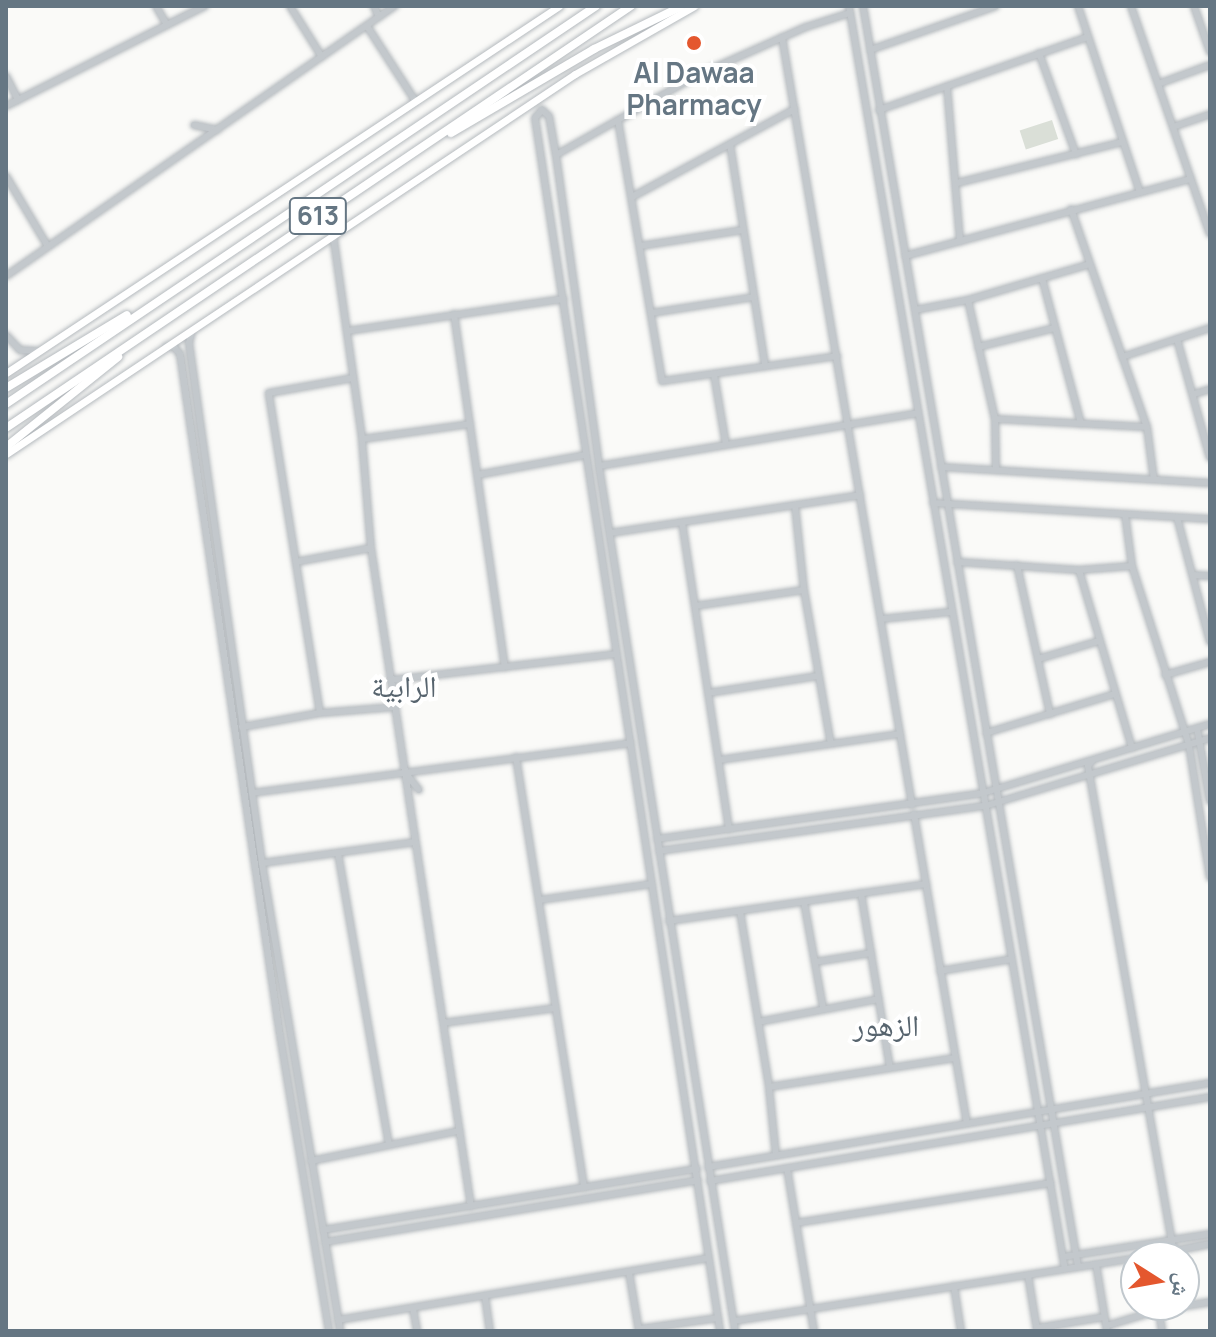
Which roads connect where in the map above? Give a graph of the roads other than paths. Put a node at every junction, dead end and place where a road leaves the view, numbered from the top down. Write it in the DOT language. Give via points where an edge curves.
graph roads {
  1 [pos="156,6"];
  2 [pos="205,6"];
  3 [pos="290,6"];
  4 [pos="374,6"];
  5 [pos="395,6"];
  6 [pos="559,6"];
  7 [pos="596,6"];
  8 [pos="631,6"];
  9 [pos="682,6"];
  10 [pos="694,6"];
  11 [pos="863,6"];
  12 [pos="996,6"];
  13 [pos="1078,6"];
  14 [pos="1131,6"];
  15 [pos="1194,6"];
  16 [pos="192,9"];
  17 [pos="850,10"];
  18 [pos="379,17"];
  19 [pos="167,25"];
  20 [pos="367,26"];
  21 [pos="782,37"];
  22 [pos="1087,37"];
  23 [pos="870,50"];
  24 [pos="1210,52"];
  25 [pos="1039,53"];
  26 [pos="322,57"];
  27 [pos="1210,65"];
  28 [pos="6,76"];
  29 [pos="1158,84"];
  30 [pos="947,86"];
  31 [pos="18,100"];
  32 [pos="416,102"];
  33 [pos="6,106"];
  34 [pos="795,109"];
  35 [pos="879,110"];
  36 [pos="1210,114"];
  37 [pos="618,120"];
  38 [pos="194,125"];
  39 [pos="1173,127"];
  40 [pos="217,130"];
  41 [pos="1123,142"];
  42 [pos="730,144"];
  43 [pos="1076,154"];
  44 [pos="556,155"];
  45 [pos="398,163"];
  46 [pos="6,176"];
  47 [pos="1191,179"];
  48 [pos="957,183"];
  49 [pos="1140,192"];
  50 [pos="632,197"];
  51 [pos="1071,209"];
  52 [pos="743,230"];
  53 [pos="333,234"];
  54 [pos="1210,234"];
  55 [pos="960,241"];
  56 [pos="47,245"];
  57 [pos="640,246"];
  58 [pos="905,256"];
  59 [pos="1090,264"];
  60 [pos="210,265"];
  61 [pos="6,276"];
  62 [pos="1042,278"];
  63 [pos="754,297"];
  64 [pos="564,299"];
  65 [pos="968,300"];
  66 [pos="915,310"];
  67 [pos="651,313"];
  68 [pos="173,314"];
  69 [pos="454,314"];
  70 [pos="196,326"];
  71 [pos="1055,328"];
  72 [pos="1210,328"];
  73 [pos="347,331"];
  74 [pos="6,335"];
  75 [pos="1177,339"];
  76 [pos="163,347"];
  77 [pos="978,347"];
  78 [pos="44,349"];
  79 [pos="837,356"];
  80 [pos="1122,357"];
  81 [pos="765,366"];
  82 [pos="6,373"];
  83 [pos="714,374"];
  84 [pos="353,378"];
  85 [pos="6,388"];
  86 [pos="1210,389"];
  87 [pos="1194,394"];
  88 [pos="6,404"];
  89 [pos="918,413"];
  90 [pos="995,419"];
  91 [pos="470,424"];
  92 [pos="1081,424"];
  93 [pos="848,425"];
  94 [pos="1147,427"];
  95 [pos="6,428"];
  96 [pos="362,439"];
  97 [pos="726,445"];
  98 [pos="6,447"];
  99 [pos="6,454"];
  100 [pos="585,455"];
  101 [pos="1210,458"];
  102 [pos="599,466"];
  103 [pos="941,467"];
  104 [pos="996,470"];
  105 [pos="477,475"];
  106 [pos="1154,480"];
  107 [pos="1210,483"];
  108 [pos="860,495"];
  109 [pos="933,503"];
  110 [pos="947,504"];
  111 [pos="795,505"];
  112 [pos="1125,514"];
  113 [pos="1177,517"];
  114 [pos="1210,519"];
  115 [pos="682,522"];
  116 [pos="610,533"];
  117 [pos="371,548"];
  118 [pos="296,562"];
  119 [pos="957,562"];
  120 [pos="1017,565"];
  121 [pos="1132,566"];
  122 [pos="1079,570"];
  123 [pos="1193,575"];
  124 [pos="1210,576"];
  125 [pos="804,590"];
  126 [pos="695,606"];
  127 [pos="950,612"];
  128 [pos="881,619"];
  129 [pos="1099,641"];
  130 [pos="1210,642"];
  131 [pos="617,654"];
  132 [pos="1038,659"];
  133 [pos="1210,662"];
  134 [pos="505,667"];
  135 [pos="1165,675"];
  136 [pos="818,676"];
  137 [pos="391,680"];
  138 [pos="708,693"];
  139 [pos="1114,694"];
  140 [pos="395,707"];
  141 [pos="320,713"];
  142 [pos="1050,714"];
  143 [pos="1210,724"];
  144 [pos="242,727"];
  145 [pos="1197,728"];
  146 [pos="1184,731"];
  147 [pos="986,733"];
  148 [pos="900,734"];
  149 [pos="1210,738"];
  150 [pos="1201,741"];
  151 [pos="631,743"];
  152 [pos="831,744"];
  153 [pos="1189,745"];
  154 [pos="1132,748"];
  155 [pos="516,757"];
  156 [pos="1092,759"];
  157 [pos="719,760"];
  158 [pos="405,772"];
  159 [pos="1092,774"];
  160 [pos="996,788"];
  161 [pos="419,790"];
  162 [pos="1209,790"];
  163 [pos="252,793"];
  164 [pos="983,793"];
  165 [pos="1210,801"];
  166 [pos="998,802"];
  167 [pos="912,805"];
  168 [pos="985,806"];
  169 [pos="914,814"];
  170 [pos="729,829"];
  171 [pos="657,839"];
  172 [pos="415,842"];
  173 [pos="659,851"];
  174 [pos="338,853"];
  175 [pos="262,863"];
  176 [pos="1210,877"];
  177 [pos="652,884"];
  178 [pos="926,884"];
  179 [pos="861,893"];
  180 [pos="539,900"];
  181 [pos="804,902"];
  182 [pos="740,911"];
  183 [pos="669,921"];
  184 [pos="871,953"];
  185 [pos="1012,959"];
  186 [pos="815,962"];
  187 [pos="940,971"];
  188 [pos="879,999"];
  189 [pos="556,1008"];
  190 [pos="823,1008"];
  191 [pos="758,1022"];
  192 [pos="443,1023"];
  193 [pos="955,1058"];
  194 [pos="890,1068"];
  195 [pos="1210,1083"];
  196 [pos="769,1087"];
  197 [pos="1148,1094"];
  198 [pos="1210,1097"];
  199 [pos="1150,1107"];
  200 [pos="1051,1110"];
  201 [pos="1039,1112"];
  202 [pos="1053,1123"];
  203 [pos="967,1124"];
  204 [pos="1041,1125"];
  205 [pos="459,1131"];
  206 [pos="389,1145"];
  207 [pos="776,1156"];
  208 [pos="311,1161"];
  209 [pos="708,1167"];
  210 [pos="787,1168"];
  211 [pos="697,1169"];
  212 [pos="698,1180"];
  213 [pos="1051,1180"];
  214 [pos="710,1181"];
  215 [pos="1063,1183"];
  216 [pos="584,1188"];
  217 [pos="471,1206"];
  218 [pos="796,1223"];
  219 [pos="1210,1234"];
  220 [pos="324,1236"];
  221 [pos="1172,1241"];
  222 [pos="314,1242"];
  223 [pos="1120,1249"];
  224 [pos="1076,1255"];
  225 [pos="1063,1257"];
  226 [pos="709,1258"];
  227 [pos="1120,1260"];
  228 [pos="1096,1264"];
  229 [pos="1078,1267"];
  230 [pos="1065,1269"];
  231 [pos="629,1272"];
  232 [pos="1028,1275"];
  233 [pos="954,1286"];
  234 [pos="485,1296"];
  235 [pos="413,1308"];
  236 [pos="811,1309"];
  237 [pos="1104,1317"];
  238 [pos="718,1318"];
  239 [pos="338,1320"];
  240 [pos="734,1321"];
  241 [pos="1127,1321"];
  242 [pos="1106,1328"];
  243 [pos="639,1330"];
  244 [pos="1037,1330"];
  245 [pos="329,1331"];
  246 [pos="340,1331"];
  247 [pos="417,1331"];
  248 [pos="490,1331"];
  249 [pos="720,1331"];
  250 [pos="735,1331"];
  251 [pos="814,1331"];
  252 [pos="961,1331"];
  1 -- 19 [label="street"];
  2 -- 16 [label="street"];
  3 -- 26 [label="street"];
  4 -- 18 [label="street"];
  5 -- 18 [label="street"];
  6 -- 32 [label="main road"];
  7 -- 60 [label="highway, 613"];
  8 -- 45 [label="highway, 613"];
  9 -- 45 [label="highway" via="594,49"];
  10 -- 53 [label="main road, 613" via="575,74"];
  11 -- 23 [label="street"];
  12 -- 23 [label="street"];
  13 -- 22 [label="street"];
  14 -- 29 [label="street"];
  15 -- 24 [label="street"];
  16 -- 19 [label="street"];
  17 -- 21 [label="street"];
  17 -- 89 [label="street"];
  18 -- 20 [label="street"];
  19 -- 31 [label="street"];
  20 -- 26 [label="street"];
  20 -- 32 [label="street"];
  21 -- 34 [label="street"];
  21 -- 37 [label="street" via="698,75"];
  22 -- 25 [label="street"];
  22 -- 41 [label="street"];
  23 -- 35 [label="street"];
  25 -- 30 [label="street"];
  25 -- 43 [label="street"];
  26 -- 40 [label="street"];
  27 -- 29 [label="street"];
  28 -- 31 [label="street"];
  29 -- 39 [label="street"];
  30 -- 35 [label="street"];
  30 -- 48 [label="street"];
  31 -- 33 [label="street"];
  32 -- 78 [label="main road"];
  34 -- 42 [label="street"];
  34 -- 79 [label="street"];
  35 -- 58 [label="street"];
  36 -- 39 [label="street"];
  37 -- 44 [label="street"];
  37 -- 50 [label="street"];
  38 -- 40 [label="street"];
  39 -- 47 [label="street"];
  40 -- 56 [label="street"];
  41 -- 43 [label="street"];
  41 -- 49 [label="street"];
  42 -- 50 [label="street"];
  42 -- 52 [label="street"];
  43 -- 48 [label="street"];
  44 -- 64 [label="street" via="549,116 539,111 535,118"];
  44 -- 102 [label="street"];
  45 -- 68 [label="highway, 613"];
  46 -- 56 [label="street"];
  47 -- 49 [label="street"];
  47 -- 54 [label="street"];
  48 -- 55 [label="street"];
  49 -- 51 [label="street"];
  50 -- 57 [label="street"];
  51 -- 55 [label="street"];
  51 -- 59 [label="street"];
  52 -- 57 [label="street"];
  52 -- 63 [label="street"];
  53 -- 70 [label="main road, 613"];
  53 -- 73 [label="street"];
  55 -- 58 [label="street"];
  56 -- 61 [label="street"];
  57 -- 67 [label="street"];
  58 -- 66 [label="street"];
  59 -- 62 [label="street"];
  59 -- 80 [label="street"];
  60 -- 85 [label="highway"];
  60 -- 88 [label="highway, 613"];
  62 -- 65 [label="street"];
  62 -- 71 [label="street"];
  63 -- 67 [label="street"];
  63 -- 81 [label="street"];
  64 -- 69 [label="street"];
  64 -- 100 [label="street"];
  65 -- 66 [label="street"];
  65 -- 77 [label="street"];
  66 -- 103 [label="street"];
  67 -- 83 [label="street" via="662,381"];
  68 -- 95 [label="highway, 613"];
  68 -- 98 [label="highway"];
  69 -- 73 [label="street"];
  69 -- 91 [label="street"];
  70 -- 76 [label="main road, 613"];
  70 -- 144 [label="street" via="189,343"];
  71 -- 77 [label="street"];
  71 -- 92 [label="street"];
  72 -- 75 [label="street"];
  73 -- 84 [label="street"];
  74 -- 78 [label="street" via="20,350"];
  75 -- 80 [label="street"];
  75 -- 87 [label="street"];
  76 -- 99 [label="main road, 613"];
  76 -- 222 [label="street" via="174,347 180,354"];
  77 -- 90 [label="street"];
  78 -- 82 [label="main road"];
  79 -- 81 [label="street"];
  79 -- 93 [label="street"];
  80 -- 94 [label="street"];
  81 -- 83 [label="street"];
  83 -- 97 [label="street"];
  84 -- 96 [label="street"];
  84 -- 118 [label="street" via="269,393"];
  86 -- 87 [label="street"];
  87 -- 101 [label="street"];
  89 -- 93 [label="street"];
  89 -- 109 [label="street"];
  90 -- 92 [label="street"];
  90 -- 104 [label="street"];
  91 -- 96 [label="street"];
  91 -- 105 [label="street"];
  92 -- 94 [label="street"];
  93 -- 97 [label="street"];
  93 -- 108 [label="street"];
  94 -- 106 [label="street"];
  96 -- 117 [label="street"];
  97 -- 102 [label="street"];
  100 -- 105 [label="street"];
  100 -- 131 [label="street"];
  102 -- 116 [label="street"];
  103 -- 104 [label="street"];
  103 -- 110 [label="street"];
  104 -- 106 [label="street"];
  105 -- 134 [label="street"];
  106 -- 107 [label="street"];
  108 -- 111 [label="street"];
  108 -- 128 [label="street"];
  109 -- 110 [label="street"];
  109 -- 127 [label="street"];
  110 -- 112 [label="street"];
  110 -- 119 [label="street"];
  111 -- 115 [label="street"];
  111 -- 125 [label="street"];
  112 -- 113 [label="street"];
  112 -- 121 [label="street"];
  113 -- 114 [label="street"];
  113 -- 123 [label="street"];
  115 -- 116 [label="street"];
  115 -- 126 [label="street"];
  116 -- 171 [label="street"];
  117 -- 118 [label="street"];
  117 -- 137 [label="street"];
  118 -- 141 [label="street"];
  119 -- 120 [label="street"];
  119 -- 147 [label="street"];
  120 -- 122 [label="street"];
  120 -- 132 [label="street"];
  121 -- 122 [label="street"];
  121 -- 135 [label="street"];
  122 -- 129 [label="street"];
  123 -- 124 [label="street"];
  123 -- 130 [label="street"];
  125 -- 126 [label="street"];
  125 -- 136 [label="street"];
  126 -- 138 [label="street"];
  127 -- 128 [label="street"];
  127 -- 164 [label="street"];
  128 -- 148 [label="street"];
  129 -- 132 [label="street"];
  129 -- 139 [label="street"];
  131 -- 134 [label="street"];
  131 -- 151 [label="street"];
  132 -- 142 [label="street"];
  133 -- 135 [label="street"];
  134 -- 137 [label="street"];
  135 -- 146 [label="street"];
  136 -- 138 [label="street"];
  136 -- 152 [label="street"];
  137 -- 140 [label="street"];
  138 -- 157 [label="street"];
  139 -- 142 [label="street"];
  139 -- 154 [label="street"];
  140 -- 141 [label="street"];
  140 -- 158 [label="street"];
  141 -- 144 [label="street"];
  142 -- 147 [label="street"];
  143 -- 145 [label="street"];
  144 -- 163 [label="street"];
  145 -- 146 [label="street"];
  145 -- 150 [label="street"];
  146 -- 153 [label="street"];
  146 -- 154 [label="street"];
  147 -- 160 [label="street"];
  148 -- 152 [label="street"];
  148 -- 167 [label="street"];
  149 -- 150 [label="street"];
  150 -- 153 [label="street"];
  150 -- 162 [label="street"];
  151 -- 155 [label="street"];
  151 -- 177 [label="street"];
  152 -- 157 [label="street"];
  153 -- 159 [label="street"];
  153 -- 176 [label="street"];
  154 -- 156 [label="street"];
  155 -- 158 [label="street"];
  155 -- 180 [label="street"];
  156 -- 159 [label="street"];
  156 -- 160 [label="street"];
  157 -- 170 [label="street"];
  158 -- 161 [label="street"];
  158 -- 163 [label="street"];
  158 -- 172 [label="street"];
  159 -- 166 [label="street"];
  159 -- 197 [label="street"];
  160 -- 164 [label="street"];
  160 -- 166 [label="street"];
  162 -- 165 [label="street"];
  163 -- 175 [label="street"];
  164 -- 167 [label="street"];
  164 -- 168 [label="street"];
  166 -- 168 [label="street"];
  166 -- 200 [label="street"];
  167 -- 170 [label="street"];
  168 -- 169 [label="street"];
  168 -- 185 [label="street"];
  169 -- 173 [label="street"];
  169 -- 178 [label="street"];
  170 -- 171 [label="street"];
  171 -- 173 [label="street"];
  172 -- 174 [label="street"];
  172 -- 192 [label="street"];
  173 -- 183 [label="street"];
  174 -- 175 [label="street"];
  174 -- 206 [label="street"];
  175 -- 208 [label="street"];
  177 -- 180 [label="street"];
  177 -- 211 [label="street"];
  178 -- 179 [label="street"];
  178 -- 187 [label="street"];
  179 -- 181 [label="street"];
  179 -- 184 [label="street"];
  180 -- 189 [label="street"];
  181 -- 182 [label="street"];
  181 -- 186 [label="street"];
  182 -- 183 [label="street"];
  182 -- 191 [label="street"];
  183 -- 209 [label="street"];
  184 -- 186 [label="street"];
  184 -- 188 [label="street"];
  185 -- 187 [label="street"];
  185 -- 201 [label="street"];
  186 -- 190 [label="street"];
  187 -- 193 [label="street"];
  188 -- 190 [label="street"];
  188 -- 194 [label="street"];
  189 -- 192 [label="street"];
  189 -- 216 [label="street"];
  190 -- 191 [label="street"];
  191 -- 196 [label="street"];
  192 -- 205 [label="street"];
  193 -- 194 [label="street"];
  193 -- 203 [label="street"];
  194 -- 196 [label="street"];
  195 -- 197 [label="street"];
  196 -- 207 [label="street"];
  197 -- 199 [label="street"];
  197 -- 200 [label="street"];
  198 -- 199 [label="street"];
  199 -- 202 [label="street"];
  199 -- 221 [label="street"];
  200 -- 201 [label="street"];
  200 -- 202 [label="street"];
  201 -- 203 [label="street"];
  201 -- 204 [label="street"];
  202 -- 204 [label="street"];
  202 -- 215 [label="street"];
  203 -- 207 [label="street"];
  204 -- 210 [label="street"];
  204 -- 213 [label="street"];
  205 -- 206 [label="street"];
  205 -- 217 [label="street"];
  206 -- 208 [label="street"];
  207 -- 209 [label="street"];
  208 -- 220 [label="street"];
  209 -- 214 [label="street"];
  210 -- 214 [label="street"];
  210 -- 218 [label="street"];
  211 -- 212 [label="street"];
  211 -- 216 [label="street"];
  212 -- 220 [label="street"];
  212 -- 226 [label="street"];
  213 -- 215 [label="street"];
  213 -- 218 [label="street"];
  213 -- 225 [label="street"];
  214 -- 240 [label="street"];
  215 -- 224 [label="street"];
  216 -- 217 [label="street"];
  217 -- 220 [label="street"];
  218 -- 236 [label="street"];
  219 -- 221 [label="street"];
  220 -- 222 [label="street"];
  220 -- 239 [label="street"];
  222 -- 245 [label="street"];
  223 -- 224 [label="street"];
  224 -- 225 [label="street"];
  224 -- 229 [label="street"];
  225 -- 230 [label="street"];
  226 -- 231 [label="street"];
  226 -- 238 [label="street"];
  227 -- 228 [label="street"];
  228 -- 229 [label="street"];
  228 -- 237 [label="street"];
  229 -- 230 [label="street"];
  230 -- 232 [label="street"];
  231 -- 234 [label="street"];
  231 -- 243 [label="street"];
  232 -- 233 [label="street"];
  232 -- 244 [label="street"];
  233 -- 236 [label="street"];
  233 -- 252 [label="street"];
  234 -- 235 [label="street"];
  234 -- 248 [label="street"];
  235 -- 239 [label="street"];
  235 -- 247 [label="street"];
  236 -- 240 [label="street"];
  236 -- 251 [label="street"];
  237 -- 242 [label="street"];
  237 -- 244 [label="street"];
  238 -- 243 [label="street"];
  238 -- 249 [label="street"];
  239 -- 246 [label="street"];
  240 -- 250 [label="street"];
  241 -- 242 [label="street"];
}
